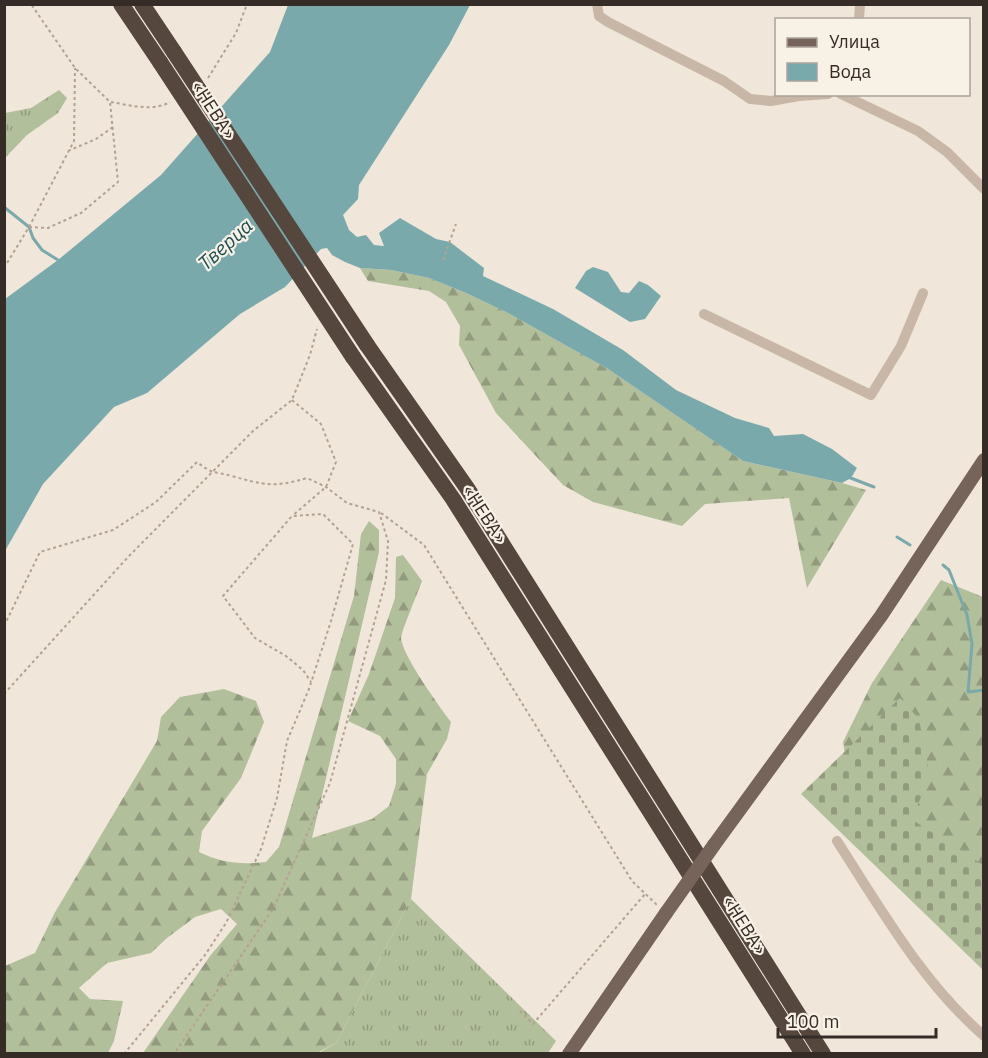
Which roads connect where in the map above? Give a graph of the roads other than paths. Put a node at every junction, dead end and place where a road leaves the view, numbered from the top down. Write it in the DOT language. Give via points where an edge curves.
graph roads {
  1 [pos="121,4"];
  2 [pos="142,4"];
  3 [pos="597,4"];
  4 [pos="799,96"];
  5 [pos="846,96"];
  6 [pos="861,96"];
  7 [pos="866,105"];
  8 [pos="984,189"];
  9 [pos="923,293"];
  10 [pos="704,314"];
  11 [pos="984,460"];
  12 [pos="837,841"];
  13 [pos="984,1036"];
  14 [pos="568,1053"];
  15 [pos="802,1053"];
  16 [pos="823,1053"];
  1 -- 15 [label="highway, «НЕВА», bridge" via="353,357 453,499"];
  2 -- 16 [label="highway, «НЕВА», bridge" via="367,345 467,488"];
  3 -- 4 [label="street" via="599,16 608,22 724,81 750,99 771,101"];
  5 -- 7 [label="street"];
  6 -- 7 [label="street"];
  7 -- 8 [label="street" via="918,131"];
  9 -- 10 [label="street" via="901,346 871,395"];
  11 -- 14 [label="main road, bridge" via="881,616"];
  12 -- 13 [label="street" via="903,944 963,1018"];
}
